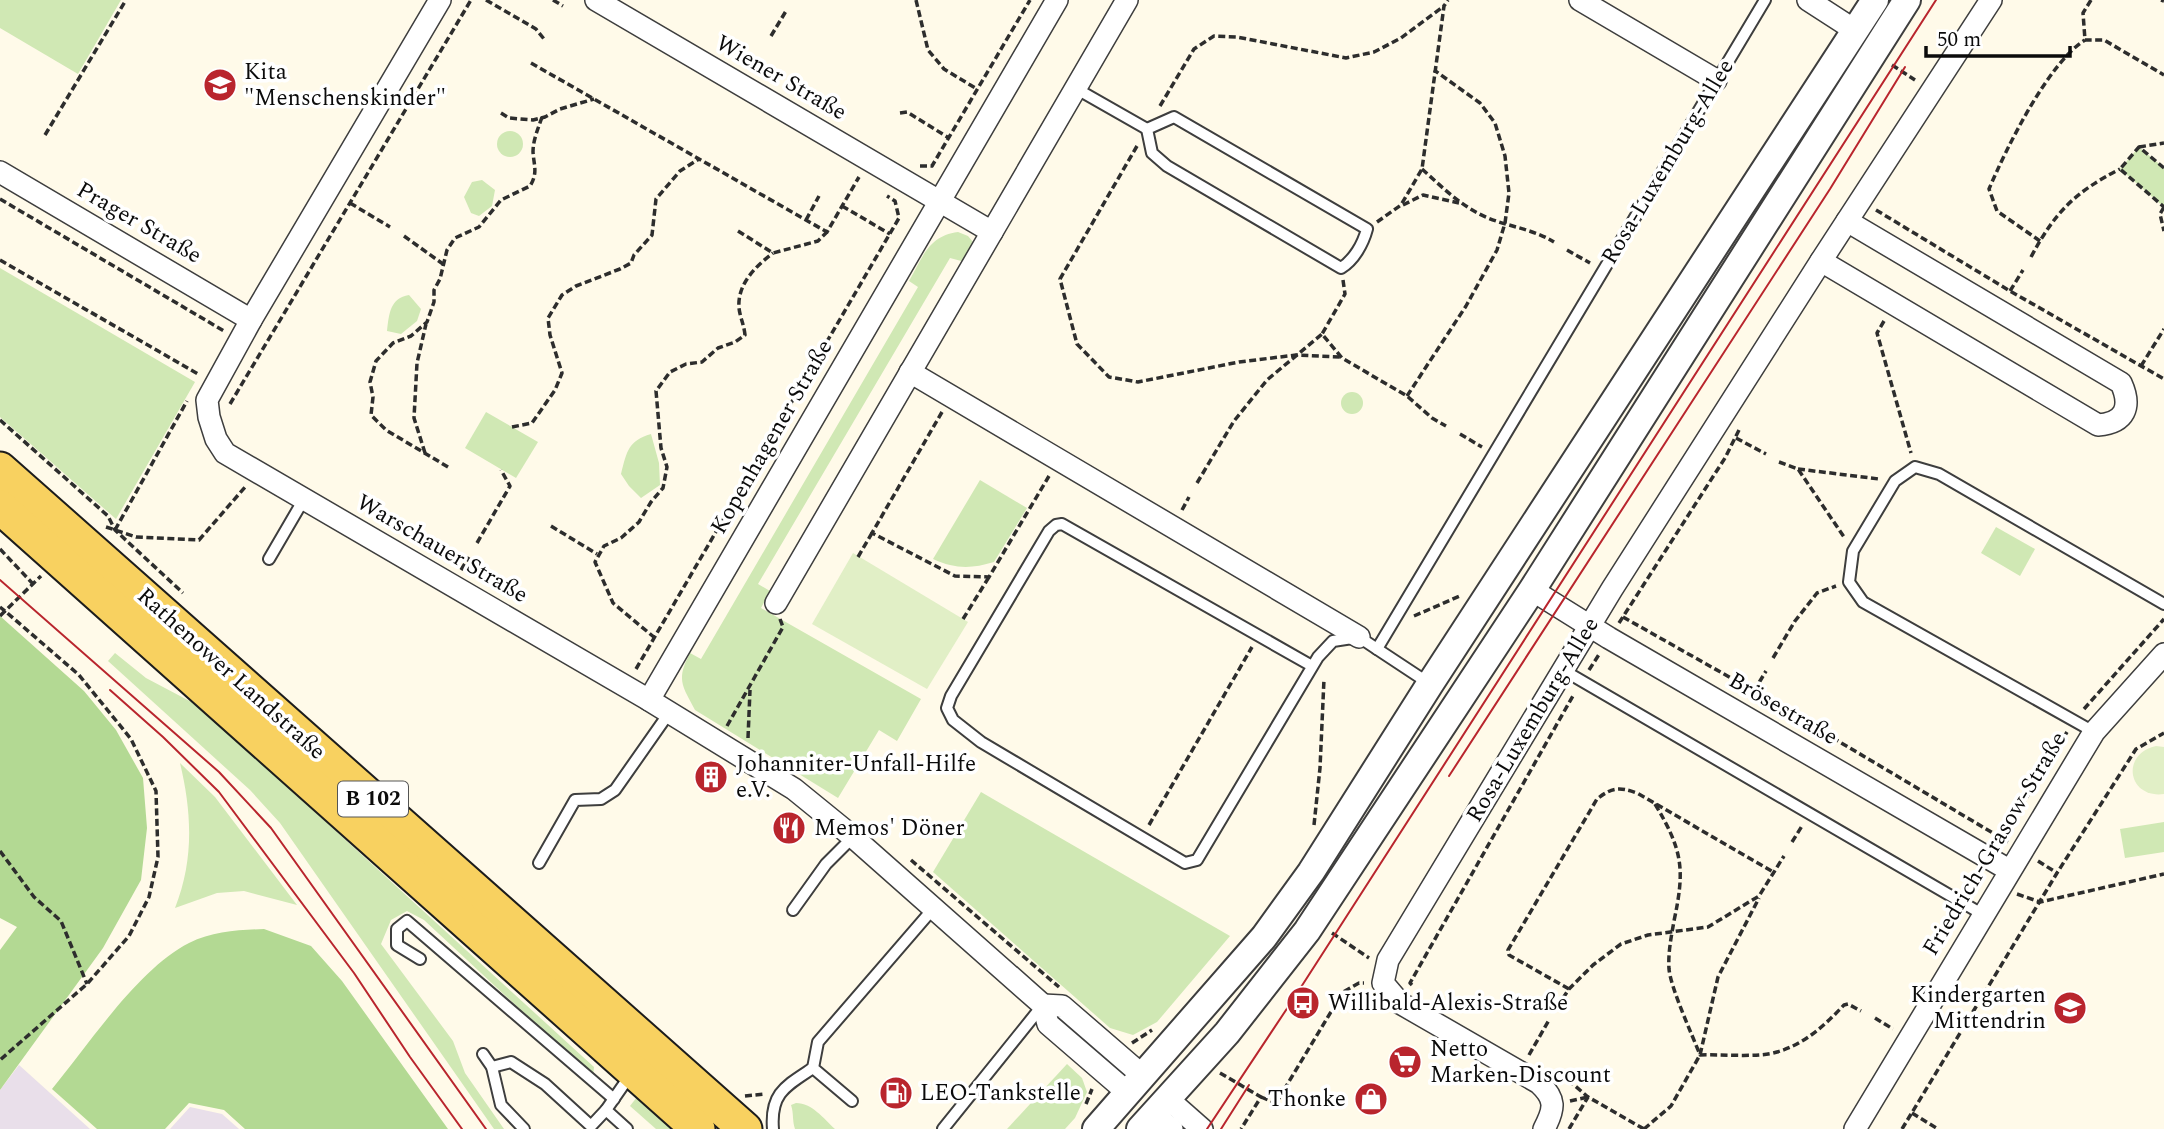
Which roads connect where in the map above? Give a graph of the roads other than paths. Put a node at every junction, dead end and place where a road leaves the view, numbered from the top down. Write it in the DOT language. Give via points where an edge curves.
graph roads {
  1 [pos="440,0"];
  2 [pos="596,0"];
  3 [pos="1057,0"];
  4 [pos="1127,0"];
  5 [pos="1580,0"];
  6 [pos="1765,0"];
  7 [pos="1808,0"];
  8 [pos="1875,0"];
  9 [pos="1907,0"];
  10 [pos="1991,0"];
  11 [pos="1856,31"];
  12 [pos="1883,54"];
  13 [pos="1716,80"];
  14 [pos="1075,88"];
  15 [pos="1147,129"];
  16 [pos="0,172"];
  17 [pos="940,201"];
  18 [pos="1854,225"];
  19 [pos="992,232"];
  20 [pos="1821,261"];
  21 [pos="251,320"];
  22 [pos="910,372"];
  23 [pos="0,469"];
  24 [pos="304,499"];
  25 [pos="0,507"];
  26 [pos="270,559"];
  27 [pos="1503,572"];
  28 [pos="1532,590"];
  29 [pos="776,603"];
  30 [pos="2164,604"];
  31 [pos="1590,626"];
  32 [pos="1359,637"];
  33 [pos="1377,649"];
  34 [pos="2164,654"];
  35 [pos="1315,661"];
  36 [pos="1563,670"];
  37 [pos="1430,684"];
  38 [pos="649,700"];
  39 [pos="670,713"];
  40 [pos="2094,732"];
  41 [pos="853,837"];
  42 [pos="539,863"];
  43 [pos="2009,870"];
  44 [pos="793,910"];
  45 [pos="932,910"];
  46 [pos="1982,914"];
  47 [pos="433,943"];
  48 [pos="1043,1005"];
  49 [pos="483,1054"];
  50 [pos="492,1067"];
  51 [pos="813,1068"];
  52 [pos="632,1072"];
  53 [pos="1135,1085"];
  54 [pos="614,1099"];
  55 [pos="852,1101"];
  56 [pos="606,1110"];
  57 [pos="1158,1118"];
  58 [pos="590,1127"];
  59 [pos="524,1129"];
  60 [pos="627,1129"];
  61 [pos="698,1129"];
  62 [pos="745,1129"];
  63 [pos="773,1129"];
  64 [pos="943,1129"];
  65 [pos="1096,1129"];
  66 [pos="1202,1129"];
  67 [pos="1544,1129"];
  68 [pos="1855,1129"];
  1 -- 21 [label="street"];
  2 -- 17 [label="street, Wiener Straße"];
  3 -- 17 [label="street, Kopenhagener Straße"];
  4 -- 14 [label="street"];
  5 -- 13 [label="street"];
  6 -- 13 [label="lane, Rosa-Luxemburg-Allee"];
  7 -- 11 [label="street"];
  8 -- 11 [label="street"];
  9 -- 12 [label="street"];
  10 -- 18 [label="street, Rosa-Luxemburg-Allee" via="1932,90"];
  11 -- 12 [label="street"];
  11 -- 27 [label="street"];
  12 -- 28 [label="street"];
  13 -- 33 [label="lane, Rosa-Luxemburg-Allee"];
  14 -- 15 [label="lane"];
  14 -- 19 [label="street"];
  15 -- 15 [label="lane" via="1152,153 1167,166 1341,268 1364,239 1367,229 1174,117"];
  16 -- 21 [label="street, Prager Straße"];
  17 -- 19 [label="street"];
  17 -- 38 [label="street, Kopenhagener Straße"];
  18 -- 20 [label="street, Rosa-Luxemburg-Allee"];
  18 -- 20 [label="street" via="2121,383 2128,397 2125,412 2111,424 2098,425"];
  19 -- 22 [label="street"];
  20 -- 31 [label="street, Rosa-Luxemburg-Allee"];
  21 -- 24 [label="street, Warschauer Straße" via="200,396 225,453"];
  22 -- 29 [label="street"];
  22 -- 32 [label="street"];
  23 -- 62 [label="main road, Rathenower Landstraße / B 102"];
  24 -- 26 [label="lane"];
  24 -- 38 [label="street, Warschauer Straße"];
  25 -- 52 [label="main road, Rathenower Landstraße / B 102"];
  27 -- 28 [label="street"];
  27 -- 37 [label="street"];
  28 -- 31 [label="street, Brösestraße"];
  28 -- 57 [label="street" via="1307,931"];
  30 -- 40 [label="lane, Friedrich-Grasow-Straße" via="1939,474 1915,467 1895,481 1853,551 1849,582 1863,601"];
  31 -- 36 [label="street, Rosa-Luxemburg-Allee"];
  31 -- 43 [label="street, Brösestraße"];
  32 -- 33 [label="lane"];
  32 -- 35 [label="lane" via="1333,641"];
  33 -- 37 [label="lane"];
  34 -- 40 [label="street, Friedrich-Grasow-Straße"];
  35 -- 35 [label="lane" via="1258,636 1062,524 1049,531 947,708 953,720 981,742 1185,863 1197,860"];
  36 -- 46 [label="lane"];
  36 -- 67 [label="street, Rosa-Luxemburg-Allee" via="1388,960 1385,975 1400,1003 1539,1083 1551,1095"];
  37 -- 53 [label="street" via="1272,926"];
  38 -- 39 [label="street, Warschauer Straße"];
  39 -- 41 [label="street, Warschauer Straße" via="794,789"];
  39 -- 42 [label="lane" via="615,790 600,799 575,800"];
  40 -- 43 [label="street, Friedrich-Grasow-Straße"];
  41 -- 44 [label="lane" via="825,864"];
  41 -- 45 [label="street, Warschauer Straße"];
  43 -- 46 [label="street, Friedrich-Grasow-Straße"];
  45 -- 48 [label="street, Warschauer Straße"];
  45 -- 51 [label="lane" via="818,1042"];
  46 -- 68 [label="street, Friedrich-Grasow-Straße"];
  47 -- 47 [label="lane" via="407,922 397,929 397,945 416,957"];
  47 -- 54 [label="lane"];
  48 -- 53 [label="street, Warschauer Straße" via="1048,1024"];
  48 -- 64 [label="lane"];
  49 -- 50 [label="lane"];
  50 -- 58 [label="lane" via="511,1062 545,1084"];
  50 -- 59 [label="lane" via="501,1105"];
  51 -- 55 [label="lane"];
  51 -- 63 [label="lane" via="776,1100"];
  52 -- 54 [label="lane"];
  52 -- 61 [label="main road, Rathenower Landstraße / B 102"];
  53 -- 57 [label="street"];
  53 -- 65 [label="street"];
  54 -- 56 [label="lane"];
  56 -- 58 [label="lane"];
  56 -- 60 [label="lane"];
  57 -- 66 [label="street"];
}
